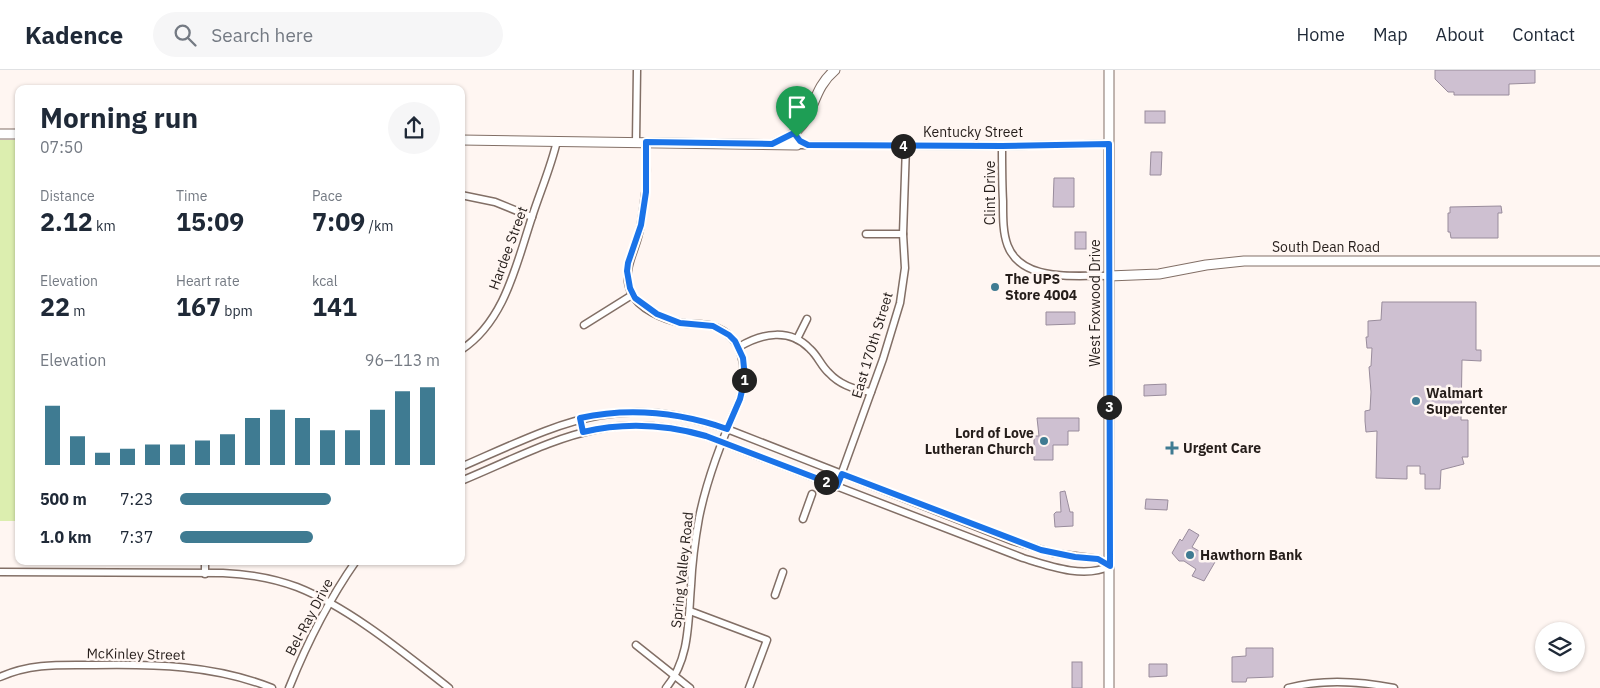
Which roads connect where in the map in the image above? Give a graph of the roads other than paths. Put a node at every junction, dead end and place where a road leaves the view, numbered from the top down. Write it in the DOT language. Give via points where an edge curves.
graph roads {
  1 [pos="637,70"];
  2 [pos="835,70"];
  3 [pos="1109,70"];
  4 [pos="0,134"];
  5 [pos="15,134"];
  6 [pos="792,135"];
  7 [pos="465,140"];
  8 [pos="557,141"];
  9 [pos="636,142"];
  10 [pos="646,142"];
  11 [pos="772,144"];
  12 [pos="1109,144"];
  13 [pos="797,145"];
  14 [pos="808,145"];
  15 [pos="906,146"];
  16 [pos="1002,146"];
  17 [pos="465,196"];
  18 [pos="532,216"];
  19 [pos="866,234"];
  20 [pos="903,234"];
  21 [pos="1600,261"];
  22 [pos="1110,276"];
  23 [pos="632,295"];
  24 [pos="807,319"];
  25 [pos="584,325"];
  26 [pos="797,339"];
  27 [pos="465,347"];
  28 [pos="739,347"];
  29 [pos="871,392"];
  30 [pos="580,418"];
  31 [pos="727,429"];
  32 [pos="583,432"];
  33 [pos="722,442"];
  34 [pos="465,465"];
  35 [pos="842,474"];
  36 [pos="465,480"];
  37 [pos="837,486"];
  38 [pos="812,494"];
  39 [pos="953,517"];
  40 [pos="803,519"];
  41 [pos="948,529"];
  42 [pos="1041,550"];
  43 [pos="1037,563"];
  44 [pos="205,565"];
  45 [pos="353,565"];
  46 [pos="1110,566"];
  47 [pos="0,572"];
  48 [pos="783,572"];
  49 [pos="205,574"];
  50 [pos="775,595"];
  51 [pos="329,603"];
  52 [pos="690,611"];
  53 [pos="636,644"];
  54 [pos="674,675"];
  55 [pos="0,677"];
  56 [pos="272,688"];
  57 [pos="289,688"];
  58 [pos="449,688"];
  59 [pos="666,688"];
  60 [pos="690,688"];
  61 [pos="749,688"];
  62 [pos="1108,688"];
  63 [pos="1288,688"];
  64 [pos="1394,688"];
  1 -- 9 [label="street"];
  2 -- 6 [label="street" via="822,84 806,121"];
  3 -- 12 [label="street, West Foxwood Drive"];
  4 -- 5 [label="street"];
  6 -- 11 [label="street"];
  6 -- 13 [label="street"];
  6 -- 14 [label="street"];
  7 -- 8 [label="street"];
  8 -- 9 [label="street"];
  8 -- 18 [label="street, Hardee Street"];
  9 -- 10 [label="street"];
  10 -- 11 [label="street"];
  10 -- 23 [label="street" via="646,192 641,225 627,271"];
  11 -- 13 [label="street"];
  12 -- 16 [label="street, Kentucky Street"];
  12 -- 22 [label="street, West Foxwood Drive"];
  13 -- 14 [label="street, Kentucky Street"];
  14 -- 15 [label="street, Kentucky Street"];
  15 -- 16 [label="street, Kentucky Street"];
  15 -- 20 [label="street, East 170th Street"];
  16 -- 22 [label="street, Clint Drive" via="1002,225 1006,242 1016,258 1031,269 1049,274"];
  17 -- 18 [label="street" via="495,202"];
  18 -- 27 [label="street, Hardee Street" via="513,274 491,323"];
  19 -- 20 [label="street"];
  20 -- 29 [label="street, East 170th Street" via="905,268 900,303"];
  21 -- 22 [label="street, South Dean Road" via="1244,261 1158,274"];
  22 -- 46 [label="street, West Foxwood Drive"];
  23 -- 25 [label="street"];
  23 -- 28 [label="street" via="648,309 669,320 704,324 721,330"];
  24 -- 26 [label="street"];
  26 -- 28 [label="street" via="780,334 769,335"];
  26 -- 29 [label="street" via="812,350 822,366 838,381"];
  28 -- 31 [label="street, Spring Valley Road" via="745,378"];
  29 -- 35 [label="street, East 170th Street"];
  30 -- 31 [label="street" via="612,412 659,412"];
  30 -- 32 [label="street"];
  30 -- 34 [label="street"];
  31 -- 33 [label="street, Spring Valley Road"];
  31 -- 35 [label="street"];
  32 -- 33 [label="street" via="619,425 655,425 686,430"];
  32 -- 36 [label="street"];
  33 -- 37 [label="street"];
  33 -- 52 [label="street, Spring Valley Road" via="699,519"];
  35 -- 37 [label="street, East 170th Street"];
  35 -- 39 [label="street"];
  37 -- 41 [label="street"];
  38 -- 40 [label="street"];
  39 -- 41 [label="street"];
  39 -- 42 [label="street"];
  41 -- 43 [label="street"];
  42 -- 43 [label="street"];
  42 -- 46 [label="street" via="1098,559"];
  43 -- 46 [label="street" via="1098,572"];
  44 -- 49 [label="street"];
  45 -- 51 [label="street, Bel-Ray Drive"];
  46 -- 62 [label="street, West Foxwood Drive"];
  47 -- 49 [label="street"];
  48 -- 50 [label="street"];
  49 -- 51 [label="street" via="267,578 297,587"];
  51 -- 57 [label="street, Bel-Ray Drive"];
  51 -- 58 [label="street" via="389,642"];
  52 -- 54 [label="street, Spring Valley Road" via="684,652"];
  52 -- 61 [label="street" via="767,640"];
  53 -- 54 [label="street"];
  54 -- 59 [label="street, Spring Valley Road"];
  54 -- 60 [label="street"];
  55 -- 56 [label="street, McKinley Street" via="35,666 155,664 223,673"];
  63 -- 64 [label="street" via="1329,682"];
}
